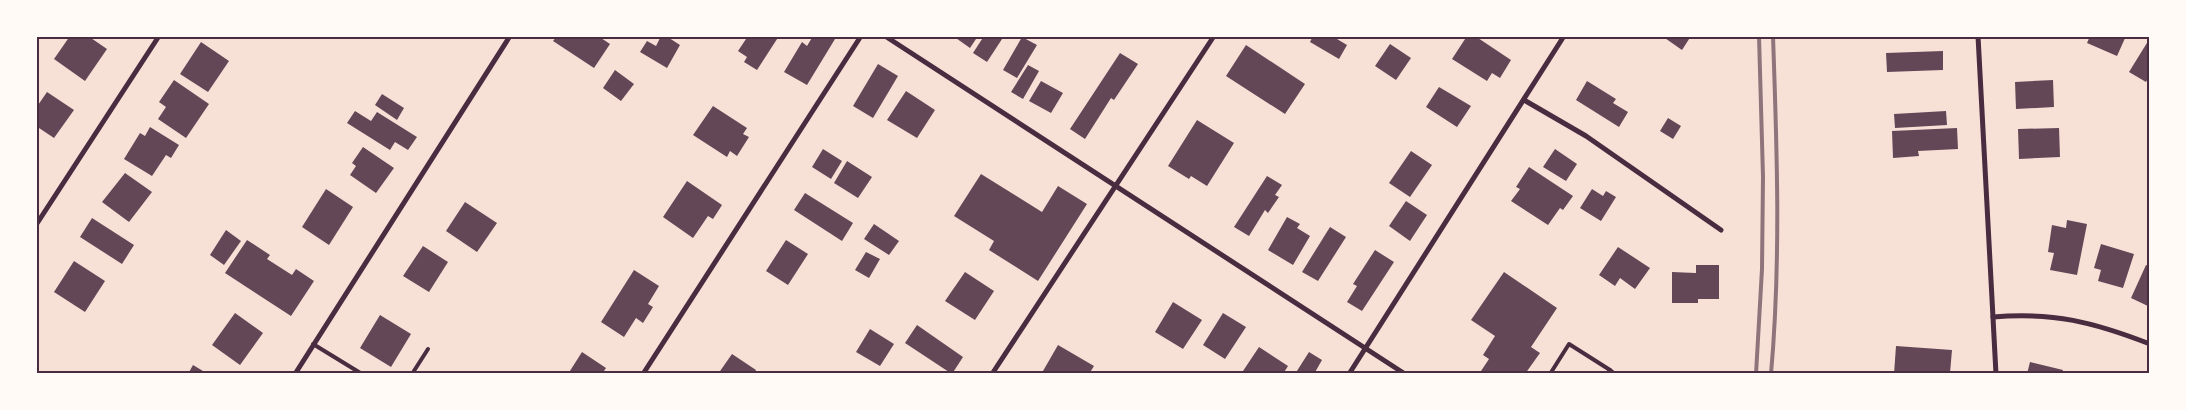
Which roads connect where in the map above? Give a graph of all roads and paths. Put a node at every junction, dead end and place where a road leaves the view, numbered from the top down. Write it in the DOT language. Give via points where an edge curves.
graph roads {
  1 [pos="159,36"];
  2 [pos="510,36"];
  3 [pos="861,36"];
  4 [pos="885,36"];
  5 [pos="1214,36"];
  6 [pos="1564,36"];
  7 [pos="1978,36"];
  8 [pos="1524,100"];
  9 [pos="1117,186"];
  10 [pos="36,225"];
  11 [pos="1721,230"];
  12 [pos="1993,317"];
  13 [pos="313,344"];
  14 [pos="2150,344"];
  15 [pos="1366,348"];
  16 [pos="428,349"];
  17 [pos="1609,372"];
  18 [pos="295,374"];
  19 [pos="362,374"];
  20 [pos="412,374"];
  21 [pos="642,374"];
  22 [pos="992,374"];
  23 [pos="1349,374"];
  24 [pos="1405,374"];
  25 [pos="1550,374"];
  26 [pos="1615,374"];
  27 [pos="1996,374"];
  1 -- 10 [label="street"];
  2 -- 13 [label="street"];
  3 -- 21 [label="street"];
  4 -- 9 [label="street"];
  5 -- 9 [label="street"];
  6 -- 8 [label="street"];
  7 -- 12 [label="street"];
  8 -- 11 [label="street" via="1586,136"];
  8 -- 15 [label="street"];
  9 -- 15 [label="street"];
  9 -- 22 [label="street"];
  12 -- 14 [label="street" via="2058,317 2107,328"];
  12 -- 27 [label="street"];
  13 -- 18 [label="street"];
  13 -- 19 [label="lane"];
  15 -- 23 [label="street"];
  15 -- 24 [label="street"];
  16 -- 20 [label="lane"];
  17 -- 25 [label="lane" via="1569,344"];
  17 -- 26 [label="lane"];
}
